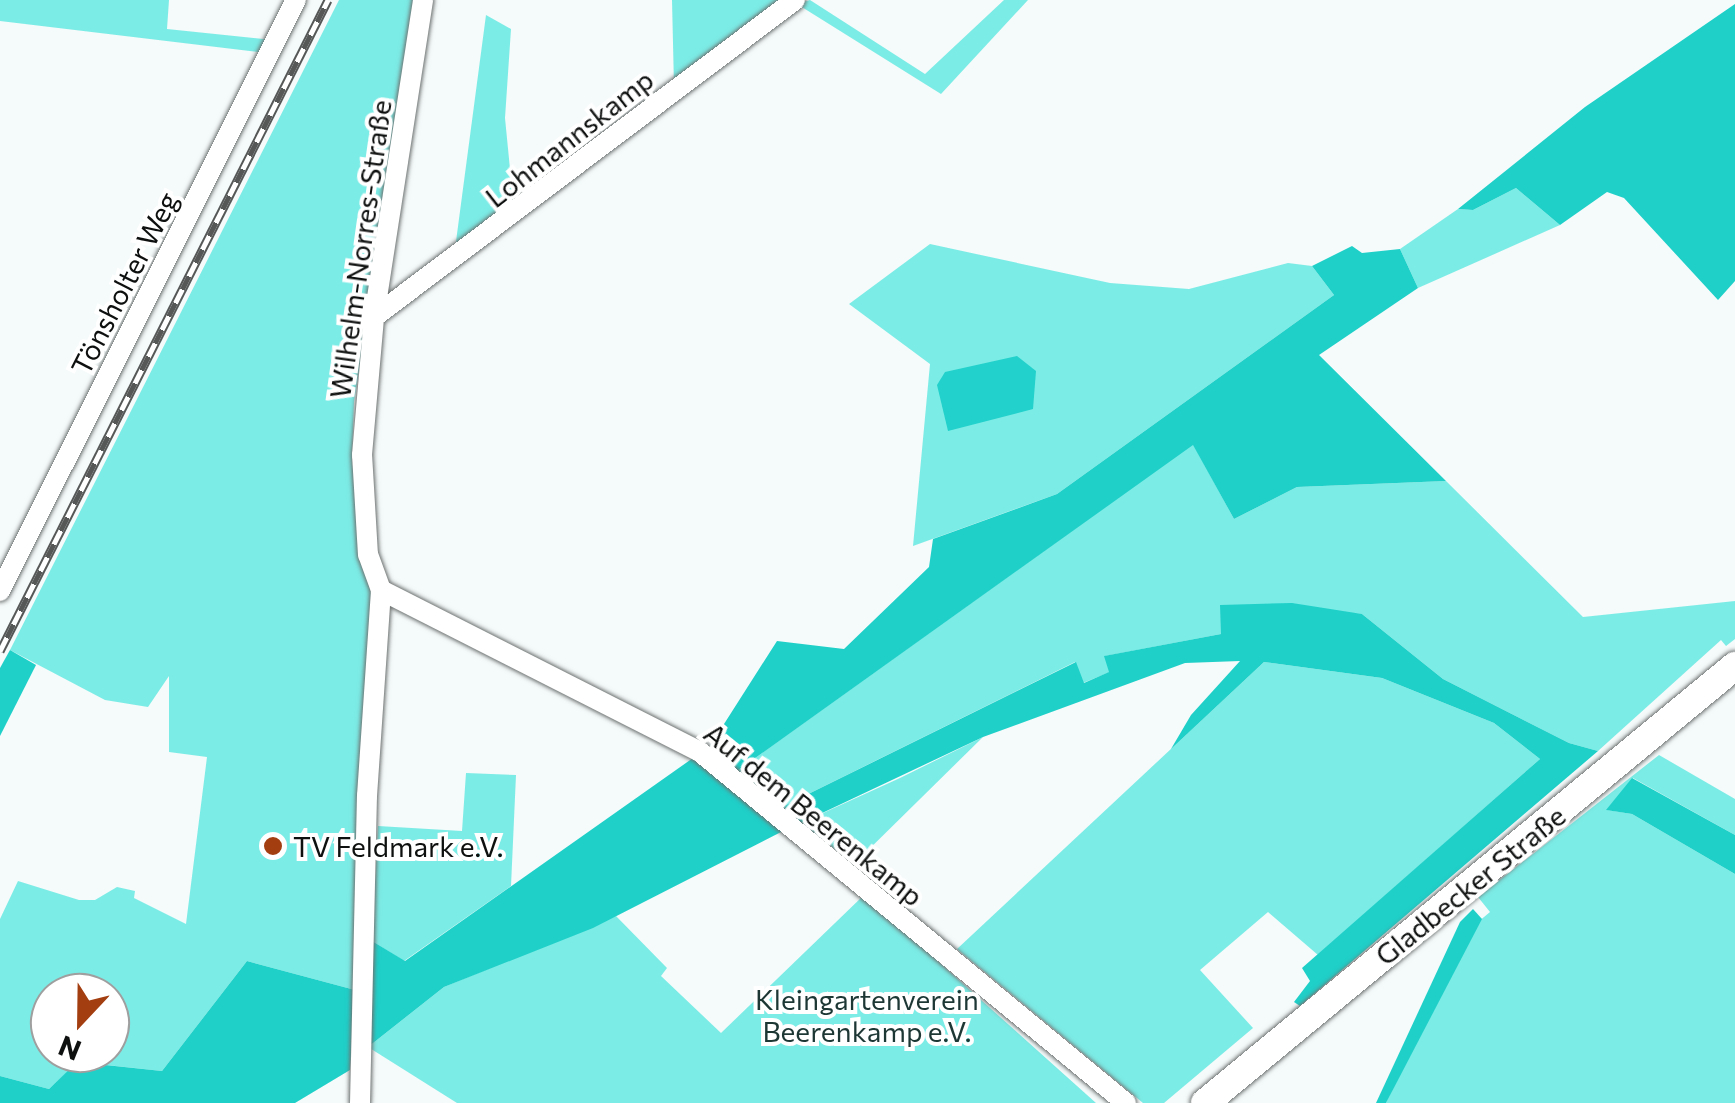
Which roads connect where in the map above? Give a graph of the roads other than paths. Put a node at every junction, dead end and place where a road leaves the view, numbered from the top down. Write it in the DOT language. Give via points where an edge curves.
graph roads {
  1 [pos="296,0"];
  2 [pos="424,0"];
  3 [pos="795,0"];
  4 [pos="374,317"];
  5 [pos="382,590"];
  6 [pos="0,591"];
  7 [pos="1735,666"];
  8 [pos="360,1103"];
  9 [pos="1126,1103"];
  10 [pos="1205,1103"];
  1 -- 6 [label="street, Tönsholter Weg"];
  2 -- 4 [label="street, Wilhelm-Norres-Straße"];
  3 -- 4 [label="street, Lohmannskamp"];
  4 -- 5 [label="street, Wilhelm-Norres-Straße" via="362,455 368,555"];
  5 -- 8 [label="street, Wilhelm-Norres-Straße"];
  5 -- 9 [label="street, Auf dem Beerenkamp" via="700,752"];
  7 -- 10 [label="main road, Gladbecker Straße"];
}
